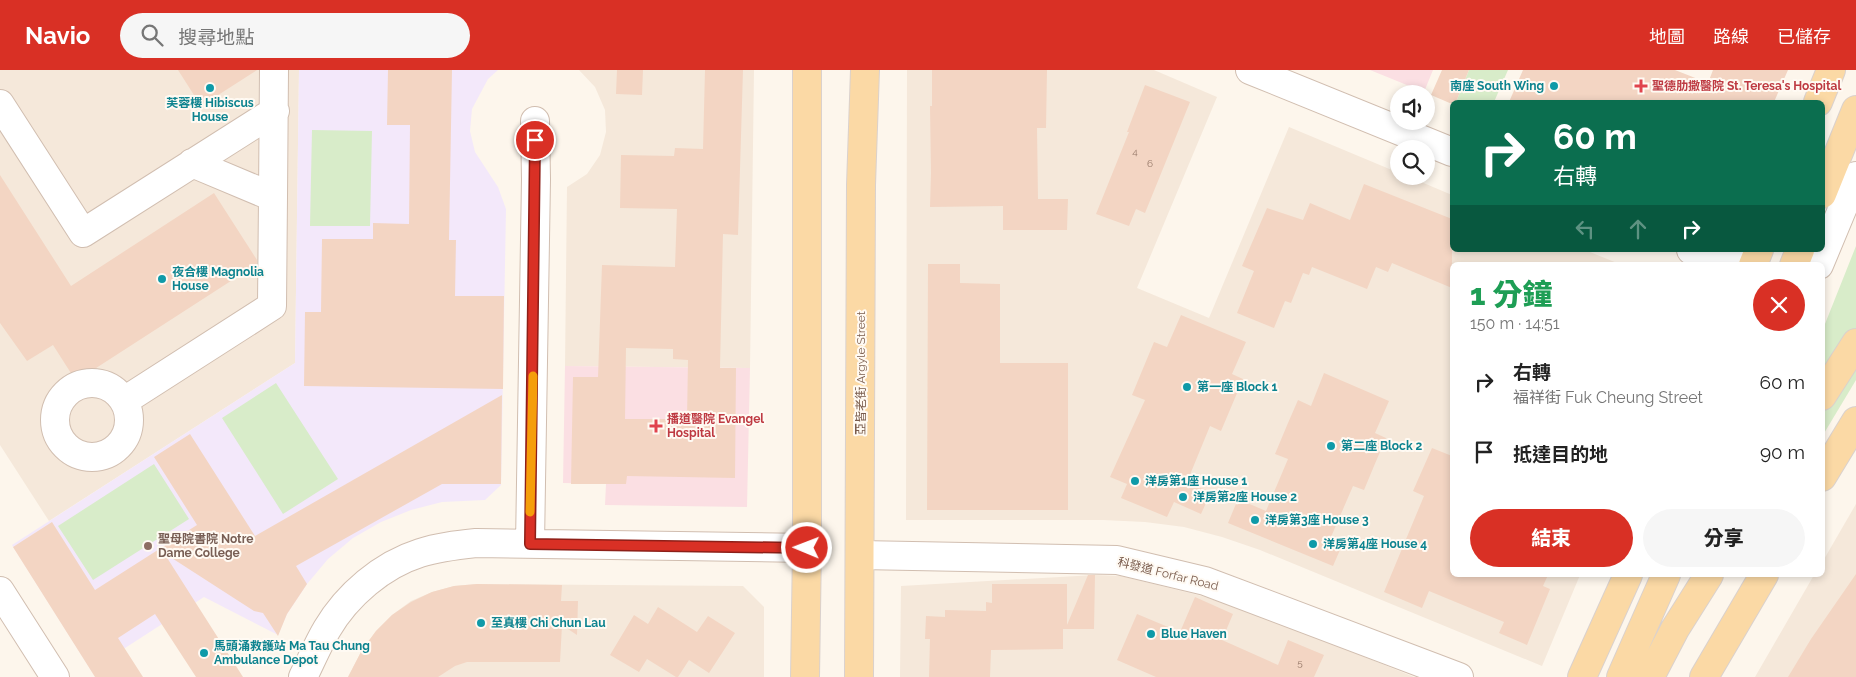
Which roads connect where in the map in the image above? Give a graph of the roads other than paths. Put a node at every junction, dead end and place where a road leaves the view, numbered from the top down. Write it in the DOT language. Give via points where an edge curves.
graph roads {
  1 [pos="274,70"];
  2 [pos="807,70"];
  3 [pos="865,70"];
  4 [pos="1250,70"];
  5 [pos="1831,70"];
  6 [pos="1819,100"];
  7 [pos="0,104"];
  8 [pos="1856,110"];
  9 [pos="275,111"];
  10 [pos="535,121"];
  11 [pos="1450,151"];
  12 [pos="192,163"];
  13 [pos="1856,176"];
  14 [pos="1825,187"];
  15 [pos="274,197"];
  16 [pos="1698,252"];
  17 [pos="1731,262"];
  18 [pos="1821,262"];
  19 [pos="1856,343"];
  20 [pos="1825,391"];
  21 [pos="124,401"];
  22 [pos="1856,421"];
  23 [pos="1825,472"];
  24 [pos="530,544"];
  25 [pos="807,548"];
  26 [pos="860,555"];
  27 [pos="1627,577"];
  28 [pos="1665,577"];
  29 [pos="1708,577"];
  30 [pos="1757,581"];
  31 [pos="0,591"];
  32 [pos="55,677"];
  33 [pos="303,677"];
  34 [pos="805,677"];
  35 [pos="858,677"];
  36 [pos="1459,677"];
  37 [pos="1582,677"];
  38 [pos="1621,677"];
  39 [pos="1650,677"];
  40 [pos="1704,677"];
  1 -- 9 [label="street"];
  2 -- 25 [label="main road"];
  3 -- 26 [label="main road, 亞皆老街 Argyle Street" via="861,185"];
  4 -- 11 [label="street"];
  5 -- 6 [label="main road"];
  7 -- 12 [label="street" via="83,233"];
  8 -- 14 [label="main road"];
  9 -- 12 [label="street"];
  9 -- 15 [label="street"];
  10 -- 24 [label="street"];
  12 -- 15 [label="street"];
  13 -- 18 [label="street"];
  15 -- 21 [label="street" via="272,306"];
  16 -- 17 [label="street"];
  19 -- 20 [label="main road"];
  22 -- 23 [label="main road"];
  24 -- 25 [label="street"];
  24 -- 33 [label="street" via="448,546 418,553 391,566 344,604 327,629"];
  25 -- 34 [label="main road"];
  26 -- 35 [label="main road, 亞皆老街 Argyle Street"];
  26 -- 36 [label="street, 科發道 Forfar Road" via="1125,562 1205,581"];
  27 -- 37 [label="main road"];
  28 -- 38 [label="main road"];
  29 -- 39 [label="main road" via="1675,628"];
  30 -- 40 [label="main road"];
  31 -- 32 [label="street"];
}
